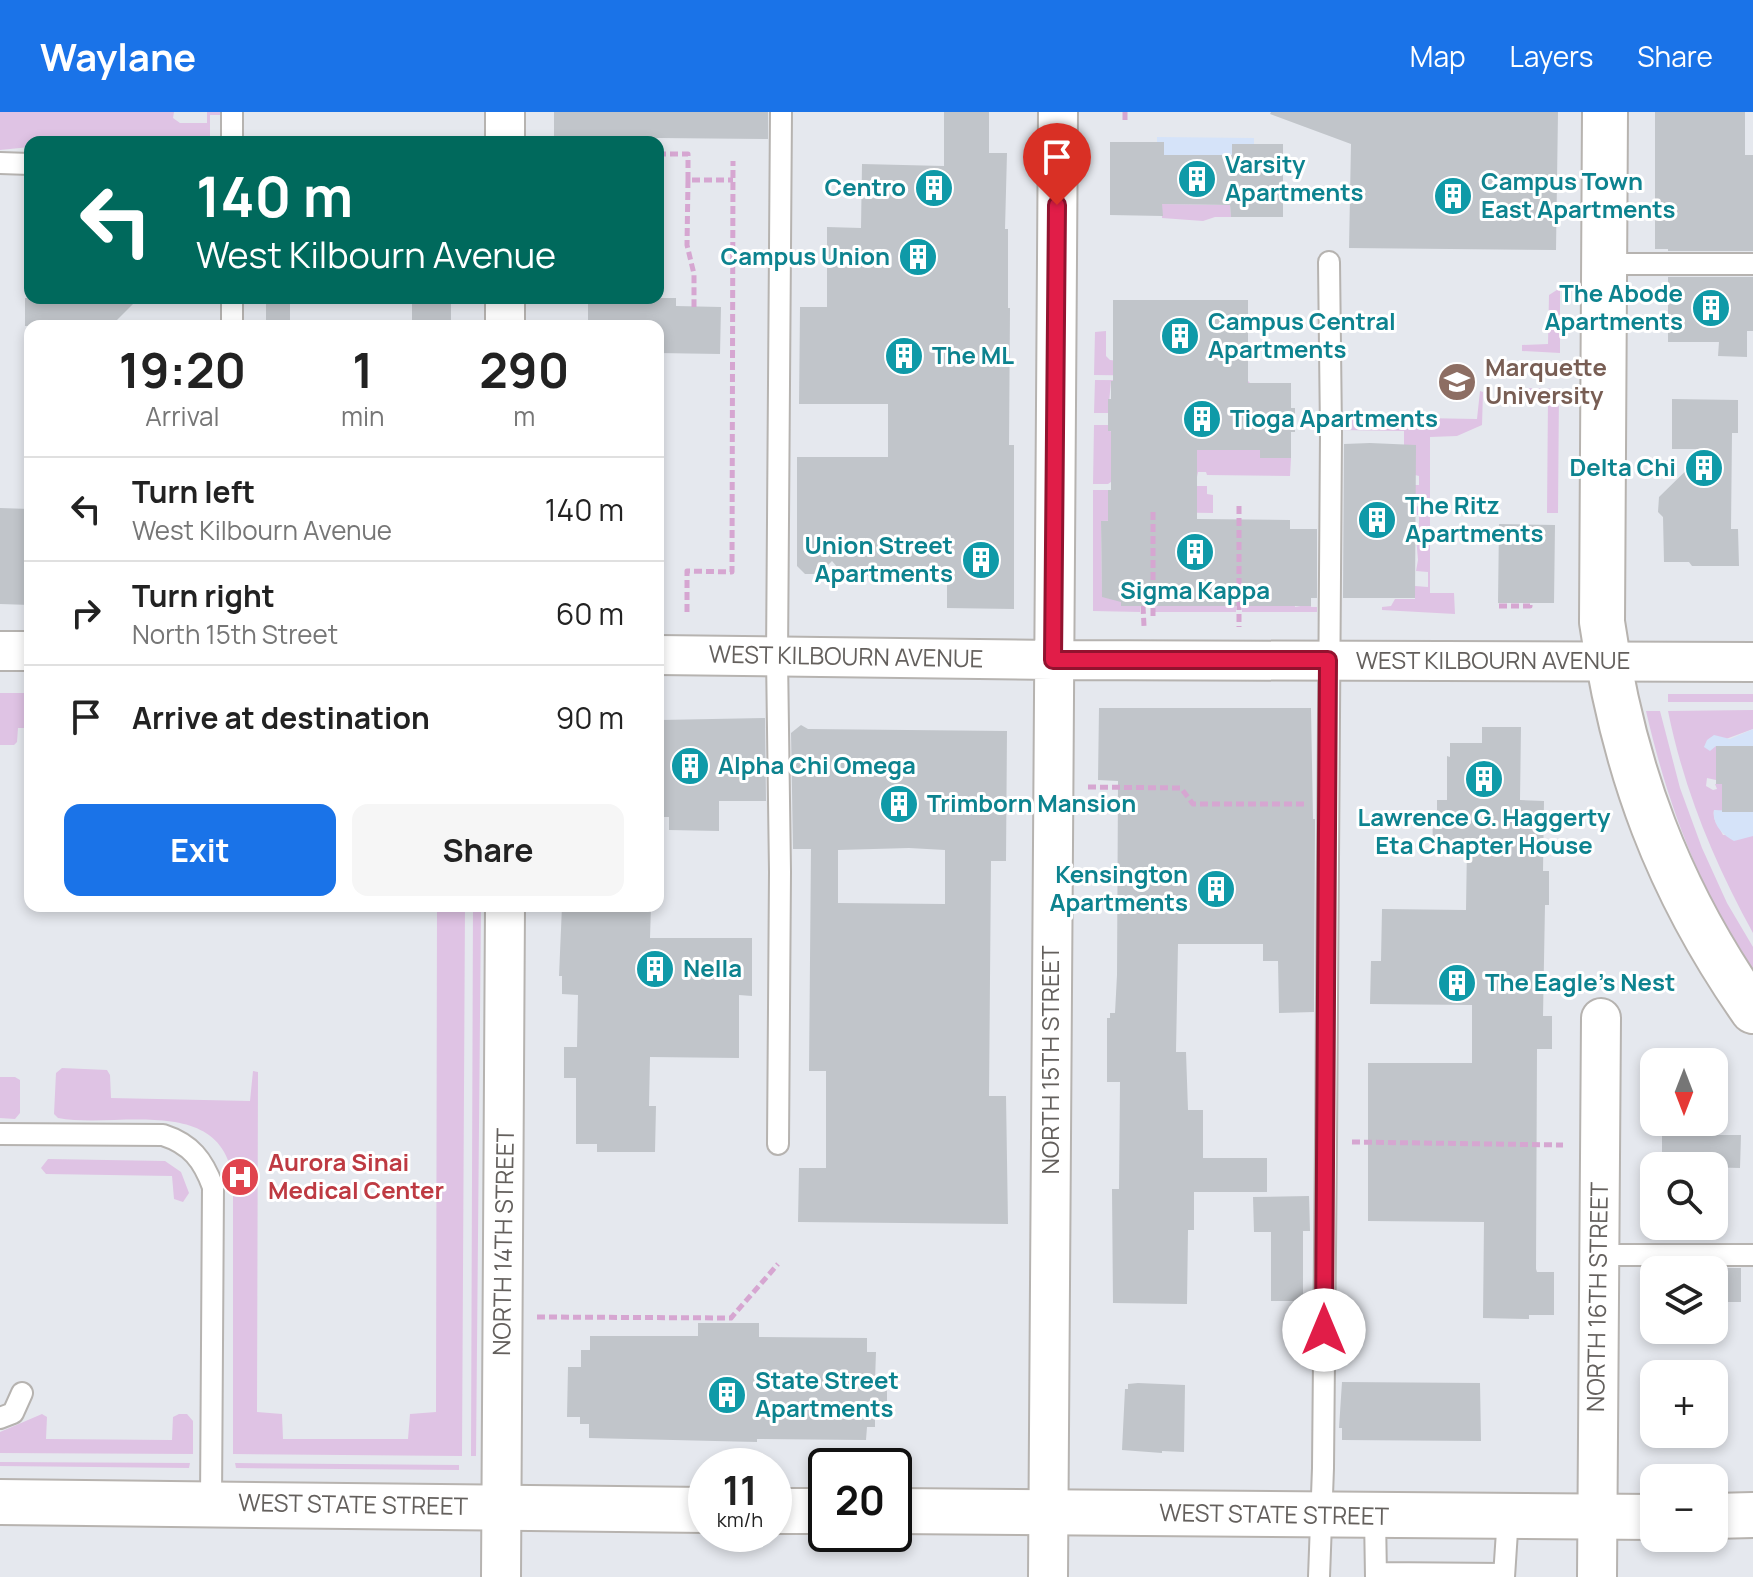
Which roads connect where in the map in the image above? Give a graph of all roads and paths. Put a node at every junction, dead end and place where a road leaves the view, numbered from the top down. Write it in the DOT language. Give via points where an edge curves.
graph roads {
  1 [pos="232,112"];
  2 [pos="505,112"];
  3 [pos="781,112"];
  4 [pos="1058,112"];
  5 [pos="1125,112"];
  6 [pos="1605,112"];
  7 [pos="1125,124"];
  8 [pos="232,136"];
  9 [pos="505,136"];
  10 [pos="664,154"];
  11 [pos="733,161"];
  12 [pos="0,163"];
  13 [pos="24,164"];
  14 [pos="688,180"];
  15 [pos="733,180"];
  16 [pos="1329,262"];
  17 [pos="1604,264"];
  18 [pos="1753,264"];
  19 [pos="694,307"];
  20 [pos="1239,506"];
  21 [pos="1153,512"];
  22 [pos="1530,603"];
  23 [pos="1143,606"];
  24 [pos="1499,606"];
  25 [pos="687,612"];
  26 [pos="1153,616"];
  27 [pos="1144,627"];
  28 [pos="1239,628"];
  29 [pos="0,651"];
  30 [pos="24,651"];
  31 [pos="664,655"];
  32 [pos="777,657"];
  33 [pos="1053,660"];
  34 [pos="1328,660"];
  35 [pos="1608,662"];
  36 [pos="1753,662"];
  37 [pos="1086,787"];
  38 [pos="1327,805"];
  39 [pos="505,912"];
  40 [pos="1753,1011"];
  41 [pos="1601,1018"];
  42 [pos="0,1134"];
  43 [pos="1326,1142"];
  44 [pos="778,1144"];
  45 [pos="1563,1145"];
  46 [pos="1598,1255"];
  47 [pos="1753,1255"];
  48 [pos="778,1264"];
  49 [pos="537,1317"];
  50 [pos="22,1393"];
  51 [pos="0,1418"];
  52 [pos="0,1502"];
  53 [pos="211,1503"];
  54 [pos="501,1508"];
  55 [pos="688,1510"];
  56 [pos="912,1511"];
  57 [pos="1048,1513"];
  58 [pos="1753,1515"];
  59 [pos="1321,1516"];
  60 [pos="1375,1516"];
  61 [pos="1508,1516"];
  62 [pos="1728,1516"];
  63 [pos="1597,1517"];
  64 [pos="1640,1517"];
  65 [pos="1376,1575"];
  66 [pos="1504,1576"];
  67 [pos="501,1577"];
  68 [pos="1048,1577"];
  69 [pos="1319,1577"];
  70 [pos="1597,1577"];
  1 -- 8 [label="lane"];
  2 -- 9 [label="street"];
  3 -- 32 [label="lane"];
  4 -- 33 [label="street, NORTH 15TH STREET"];
  5 -- 7 [label="path"];
  6 -- 17 [label="street"];
  10 -- 14 [label="path" via="688,154"];
  11 -- 15 [label="path"];
  12 -- 13 [label="lane"];
  14 -- 15 [label="path"];
  14 -- 19 [label="path" via="687,245"];
  15 -- 25 [label="path" via="732,572 687,571"];
  16 -- 34 [label="lane"];
  17 -- 18 [label="lane"];
  17 -- 35 [label="street" via="1602,622"];
  20 -- 28 [label="path"];
  21 -- 26 [label="path"];
  22 -- 24 [label="path"];
  23 -- 27 [label="path"];
  29 -- 30 [label="street"];
  31 -- 32 [label="street, WEST KILBOURN AVENUE"];
  32 -- 33 [label="street, WEST KILBOURN AVENUE"];
  32 -- 44 [label="lane"];
  33 -- 34 [label="street, WEST KILBOURN AVENUE"];
  33 -- 57 [label="street, NORTH 15TH STREET"];
  34 -- 35 [label="street, WEST KILBOURN AVENUE"];
  34 -- 38 [label="lane"];
  35 -- 36 [label="street, WEST KILBOURN AVENUE"];
  35 -- 40 [label="street" via="1633,768 1664,857 1706,938"];
  37 -- 38 [label="path" via="1181,788 1193,804"];
  38 -- 43 [label="lane"];
  39 -- 54 [label="street, NORTH 14TH STREET"];
  41 -- 46 [label="street, NORTH 16TH STREET"];
  42 -- 53 [label="lane" via="163,1135 180,1140 205,1164 213,1187"];
  43 -- 45 [label="path"];
  43 -- 59 [label="lane"];
  46 -- 47 [label="lane"];
  46 -- 63 [label="street, NORTH 16TH STREET"];
  48 -- 49 [label="path" via="731,1321"];
  50 -- 51 [label="lane" via="13,1413"];
  52 -- 53 [label="street, WEST STATE STREET"];
  53 -- 54 [label="street, WEST STATE STREET"];
  54 -- 55 [label="street, WEST STATE STREET"];
  54 -- 67 [label="street, NORTH 14TH STREET"];
  56 -- 57 [label="street, WEST STATE STREET"];
  57 -- 59 [label="street, WEST STATE STREET"];
  57 -- 68 [label="street, NORTH 15TH STREET"];
  58 -- 62 [label="street"];
  59 -- 60 [label="street, WEST STATE STREET"];
  59 -- 69 [label="lane"];
  60 -- 61 [label="street, WEST STATE STREET"];
  60 -- 65 [label="lane"];
  61 -- 63 [label="street, WEST STATE STREET"];
  61 -- 66 [label="lane"];
  63 -- 64 [label="street, WEST STATE STREET"];
  63 -- 70 [label="street, NORTH 16TH STREET"];
  65 -- 66 [label="lane"];
}
